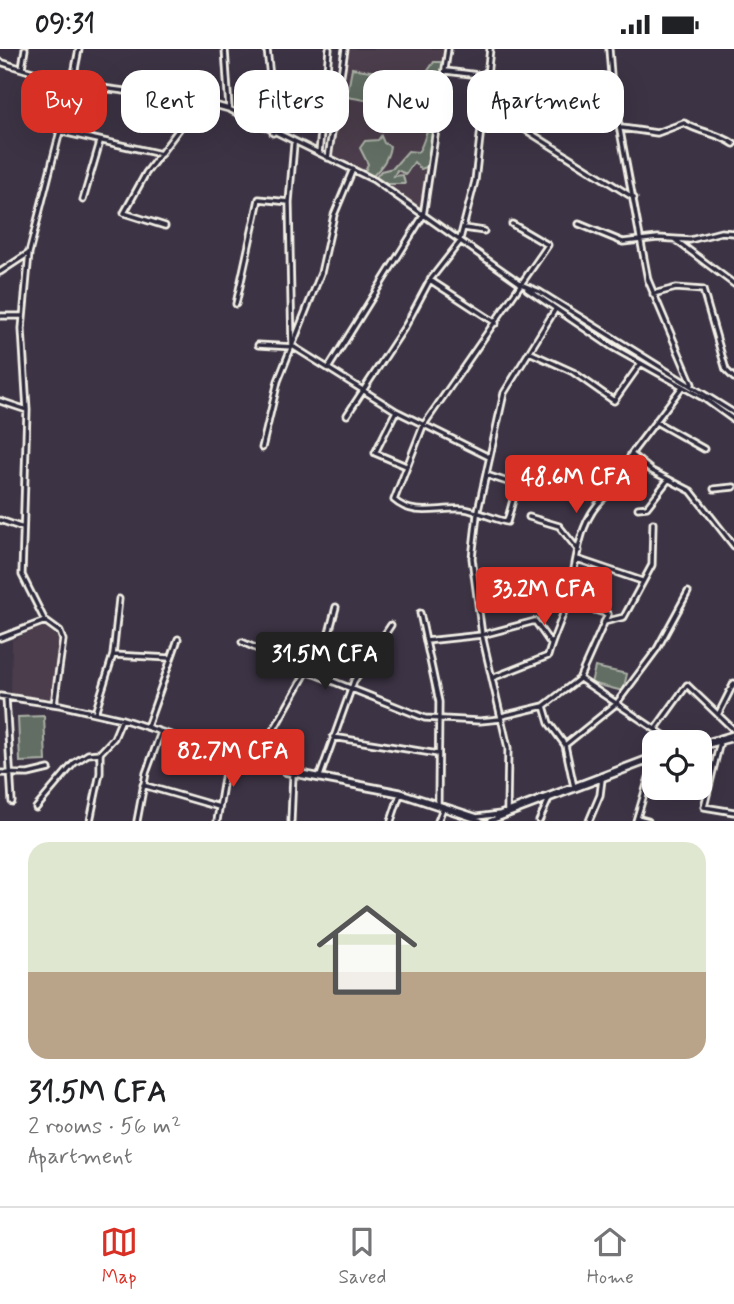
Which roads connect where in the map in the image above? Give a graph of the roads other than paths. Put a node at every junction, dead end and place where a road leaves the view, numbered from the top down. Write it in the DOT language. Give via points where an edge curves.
graph roads {
  1 [pos="25,49"];
  2 [pos="79,49"];
  3 [pos="225,49"];
  4 [pos="267,49"];
  5 [pos="329,49"];
  6 [pos="345,49"];
  7 [pos="448,49"];
  8 [pos="491,49"];
  9 [pos="609,49"];
  10 [pos="0,62"];
  11 [pos="22,68"];
  12 [pos="28,70"];
  13 [pos="75,70"];
  14 [pos="269,70"];
  15 [pos="446,70"];
  16 [pos="488,70"];
  17 [pos="611,70"];
  18 [pos="220,107"];
  19 [pos="229,109"];
  20 [pos="234,112"];
  21 [pos="624,128"];
  22 [pos="58,133"];
  23 [pos="66,133"];
  24 [pos="176,133"];
  25 [pos="274,133"];
  26 [pos="436,133"];
  27 [pos="481,133"];
  28 [pos="530,133"];
  29 [pos="623,133"];
  30 [pos="100,142"];
  31 [pos="734,143"];
  32 [pos="294,144"];
  33 [pos="319,153"];
  34 [pos="161,154"];
  35 [pos="328,158"];
  36 [pos="353,169"];
  37 [pos="635,199"];
  38 [pos="83,200"];
  39 [pos="289,202"];
  40 [pos="423,216"];
  41 [pos="512,224"];
  42 [pos="579,224"];
  43 [pos="165,226"];
  44 [pos="464,228"];
  45 [pos="484,231"];
  46 [pos="734,233"];
  47 [pos="673,239"];
  48 [pos="641,241"];
  49 [pos="459,243"];
  50 [pos="29,253"];
  51 [pos="0,272"];
  52 [pos="430,280"];
  53 [pos="523,285"];
  54 [pos="734,285"];
  55 [pos="653,294"];
  56 [pos="236,304"];
  57 [pos="555,310"];
  58 [pos="0,316"];
  59 [pos="22,316"];
  60 [pos="496,323"];
  61 [pos="257,345"];
  62 [pos="293,347"];
  63 [pos="529,352"];
  64 [pos="641,363"];
  65 [pos="329,367"];
  66 [pos="734,378"];
  67 [pos="692,385"];
  68 [pos="682,387"];
  69 [pos="362,390"];
  70 [pos="0,401"];
  71 [pos="26,409"];
  72 [pos="396,411"];
  73 [pos="734,413"];
  74 [pos="347,415"];
  75 [pos="734,421"];
  76 [pos="656,422"];
  77 [pos="423,426"];
  78 [pos="262,448"];
  79 [pos="704,449"];
  80 [pos="631,454"];
  81 [pos="489,457"];
  82 [pos="406,466"];
  83 [pos="625,467"];
  84 [pos="486,475"];
  85 [pos="668,480"];
  86 [pos="734,487"];
  87 [pos="714,489"];
  88 [pos="609,494"];
  89 [pos="638,508"];
  90 [pos="477,515"];
  91 [pos="529,517"];
  92 [pos="0,520"];
  93 [pos="653,523"];
  94 [pos="23,528"];
  95 [pos="734,546"];
  96 [pos="579,551"];
  97 [pos="577,559"];
  98 [pos="642,581"];
  99 [pos="688,592"];
  100 [pos="119,599"];
  101 [pos="568,602"];
  102 [pos="336,607"];
  103 [pos="420,613"];
  104 [pos="45,621"];
  105 [pos="604,622"];
  106 [pos="391,625"];
  107 [pos="482,635"];
  108 [pos="0,638"];
  109 [pos="178,639"];
  110 [pos="426,641"];
  111 [pos="242,642"];
  112 [pos="551,644"];
  113 [pos="113,655"];
  114 [pos="170,658"];
  115 [pos="307,671"];
  116 [pos="492,678"];
  117 [pos="579,679"];
  118 [pos="734,683"];
  119 [pos="351,689"];
  120 [pos="0,696"];
  121 [pos="6,697"];
  122 [pos="54,704"];
  123 [pos="616,704"];
  124 [pos="544,706"];
  125 [pos="95,713"];
  126 [pos="718,715"];
  127 [pos="501,718"];
  128 [pos="122,719"];
  129 [pos="439,720"];
  130 [pos="147,727"];
  131 [pos="656,728"];
  132 [pos="659,730"];
  133 [pos="161,731"];
  134 [pos="734,734"];
  135 [pos="333,737"];
  136 [pos="712,741"];
  137 [pos="720,742"];
  138 [pos="712,743"];
  139 [pos="565,745"];
  140 [pos="100,753"];
  141 [pos="228,754"];
  142 [pos="439,754"];
  143 [pos="255,762"];
  144 [pos="642,763"];
  145 [pos="642,764"];
  146 [pos="269,767"];
  147 [pos="49,769"];
  148 [pos="712,770"];
  149 [pos="0,773"];
  150 [pos="11,773"];
  151 [pos="293,774"];
  152 [pos="320,776"];
  153 [pos="602,779"];
  154 [pos="143,785"];
  155 [pos="574,786"];
  156 [pos="400,794"];
  157 [pos="549,799"];
  158 [pos="642,800"];
  159 [pos="705,800"];
  160 [pos="12,802"];
  161 [pos="438,803"];
  162 [pos="219,807"];
  163 [pos="36,808"];
  164 [pos="443,809"];
  165 [pos="507,811"];
  166 [pos="734,812"];
  167 [pos="500,818"];
  168 [pos="637,819"];
  169 [pos="89,821"];
  170 [pos="137,821"];
  171 [pos="217,821"];
  172 [pos="291,821"];
  173 [pos="391,821"];
  174 [pos="438,821"];
  175 [pos="481,821"];
  176 [pos="490,821"];
  177 [pos="539,821"];
  178 [pos="589,821"];
  179 [pos="648,821"];
  1 -- 11 [label="street"];
  2 -- 13 [label="street"];
  3 -- 19 [label="street"];
  4 -- 14 [label="street"];
  5 -- 33 [label="street"];
  6 -- 35 [label="street"];
  7 -- 15 [label="street"];
  8 -- 16 [label="street"];
  9 -- 17 [label="street"];
  10 -- 11 [label="street"];
  11 -- 12 [label="street"];
  18 -- 19 [label="street"];
  19 -- 20 [label="street"];
  21 -- 31 [label="street" via="657,133 684,123"];
  22 -- 50 [label="street"];
  23 -- 30 [label="street"];
  24 -- 34 [label="street"];
  25 -- 32 [label="street"];
  26 -- 40 [label="street"];
  27 -- 44 [label="street"];
  28 -- 37 [label="street"];
  29 -- 37 [label="street"];
  30 -- 34 [label="street"];
  30 -- 38 [label="street"];
  32 -- 33 [label="street"];
  32 -- 39 [label="street"];
  33 -- 35 [label="street"];
  34 -- 43 [label="street" via="124,213"];
  35 -- 36 [label="street"];
  36 -- 40 [label="street"];
  36 -- 62 [label="street"];
  37 -- 48 [label="street"];
  39 -- 56 [label="street" via="259,199"];
  39 -- 62 [label="street"];
  40 -- 49 [label="street"];
  40 -- 65 [label="street"];
  41 -- 53 [label="street" via="548,245"];
  42 -- 48 [label="street" via="623,242"];
  44 -- 45 [label="street"];
  44 -- 49 [label="street"];
  46 -- 47 [label="street"];
  47 -- 48 [label="street"];
  47 -- 54 [label="street"];
  48 -- 55 [label="street"];
  49 -- 52 [label="street"];
  49 -- 53 [label="street"];
  50 -- 51 [label="street"];
  50 -- 59 [label="street"];
  52 -- 60 [label="street"];
  52 -- 69 [label="street"];
  53 -- 57 [label="street"];
  53 -- 60 [label="street"];
  53 -- 67 [label="street"];
  55 -- 66 [label="street" via="676,288 703,290 726,370"];
  55 -- 67 [label="street"];
  57 -- 63 [label="street"];
  57 -- 64 [label="street"];
  58 -- 59 [label="street"];
  59 -- 71 [label="street"];
  60 -- 77 [label="street"];
  61 -- 62 [label="street"];
  62 -- 65 [label="street"];
  62 -- 78 [label="street" via="278,381"];
  63 -- 64 [label="street" via="573,372 614,401"];
  63 -- 81 [label="street" via="504,393"];
  64 -- 68 [label="street"];
  65 -- 69 [label="street"];
  67 -- 73 [label="street"];
  68 -- 75 [label="street"];
  68 -- 76 [label="street"];
  69 -- 72 [label="street"];
  69 -- 74 [label="street"];
  70 -- 71 [label="street"];
  71 -- 94 [label="street"];
  72 -- 77 [label="street"];
  72 -- 82 [label="street" via="375,453"];
  76 -- 79 [label="street"];
  76 -- 80 [label="street"];
  77 -- 81 [label="street"];
  77 -- 82 [label="street"];
  80 -- 83 [label="street"];
  80 -- 85 [label="street"];
  81 -- 84 [label="street"];
  82 -- 90 [label="street" via="394,500 402,507 417,511 467,509"];
  84 -- 90 [label="street"];
  84 -- 90 [label="street" via="517,485 507,522"];
  85 -- 89 [label="street" via="647,507"];
  85 -- 95 [label="street" via="691,491"];
  86 -- 87 [label="street"];
  88 -- 96 [label="street" via="592,510"];
  90 -- 107 [label="street" via="472,558"];
  91 -- 96 [label="street" via="559,526"];
  92 -- 94 [label="street"];
  93 -- 98 [label="street" via="654,558"];
  94 -- 104 [label="street" via="22,575"];
  96 -- 97 [label="street"];
  97 -- 98 [label="street"];
  97 -- 101 [label="street"];
  98 -- 105 [label="street" via="624,617"];
  99 -- 123 [label="street" via="657,649"];
  100 -- 113 [label="street"];
  101 -- 105 [label="street" via="608,614"];
  101 -- 112 [label="street"];
  102 -- 115 [label="street"];
  103 -- 110 [label="street"];
  104 -- 108 [label="street"];
  104 -- 122 [label="street" via="63,640"];
  105 -- 117 [label="street"];
  106 -- 119 [label="street"];
  107 -- 110 [label="street"];
  107 -- 112 [label="street" via="535,621"];
  107 -- 116 [label="street"];
  109 -- 114 [label="street"];
  110 -- 129 [label="street"];
  111 -- 115 [label="street"];
  112 -- 116 [label="street" via="548,656"];
  113 -- 114 [label="street"];
  113 -- 125 [label="street"];
  114 -- 130 [label="street"];
  115 -- 119 [label="street"];
  115 -- 143 [label="street"];
  116 -- 127 [label="street"];
  117 -- 123 [label="street"];
  117 -- 124 [label="street"];
  118 -- 126 [label="street"];
  119 -- 129 [label="street"];
  119 -- 135 [label="street"];
  120 -- 121 [label="street"];
  121 -- 122 [label="street"];
  121 -- 150 [label="street"];
  122 -- 125 [label="street"];
  123 -- 131 [label="street"];
  123 -- 139 [label="street"];
  124 -- 127 [label="street"];
  124 -- 139 [label="street" via="549,723"];
  125 -- 128 [label="street"];
  126 -- 131 [label="street" via="687,685"];
  126 -- 134 [label="street"];
  127 -- 129 [label="street"];
  127 -- 165 [label="street" via="508,748"];
  128 -- 130 [label="street"];
  128 -- 140 [label="street" via="114,738"];
  129 -- 142 [label="street"];
  130 -- 133 [label="street"];
  131 -- 132 [label="street"];
  133 -- 141 [label="street"];
  133 -- 154 [label="street"];
  134 -- 136 [label="street"];
  134 -- 137 [label="street"];
  135 -- 142 [label="street"];
  135 -- 152 [label="street"];
  137 -- 138 [label="street"];
  137 -- 148 [label="street"];
  139 -- 155 [label="street"];
  140 -- 163 [label="street" via="74,763"];
  140 -- 169 [label="street"];
  141 -- 143 [label="street"];
  141 -- 162 [label="street"];
  142 -- 161 [label="street"];
  143 -- 146 [label="street"];
  144 -- 155 [label="street"];
  145 -- 153 [label="street"];
  146 -- 151 [label="street"];
  146 -- 152 [label="street"];
  147 -- 150 [label="street"];
  149 -- 150 [label="street"];
  150 -- 160 [label="street"];
  151 -- 156 [label="street"];
  151 -- 172 [label="street"];
  152 -- 161 [label="street"];
  153 -- 157 [label="street"];
  153 -- 178 [label="street"];
  154 -- 162 [label="street"];
  154 -- 170 [label="street"];
  155 -- 165 [label="street"];
  156 -- 164 [label="street"];
  156 -- 173 [label="street"];
  157 -- 167 [label="street"];
  157 -- 177 [label="street"];
  158 -- 168 [label="street"];
  159 -- 166 [label="street" via="704,807"];
  161 -- 167 [label="street" via="477,817"];
  162 -- 171 [label="street"];
  164 -- 174 [label="street"];
  164 -- 175 [label="street"];
  165 -- 167 [label="street"];
  167 -- 176 [label="street"];
  168 -- 179 [label="street"];
}
